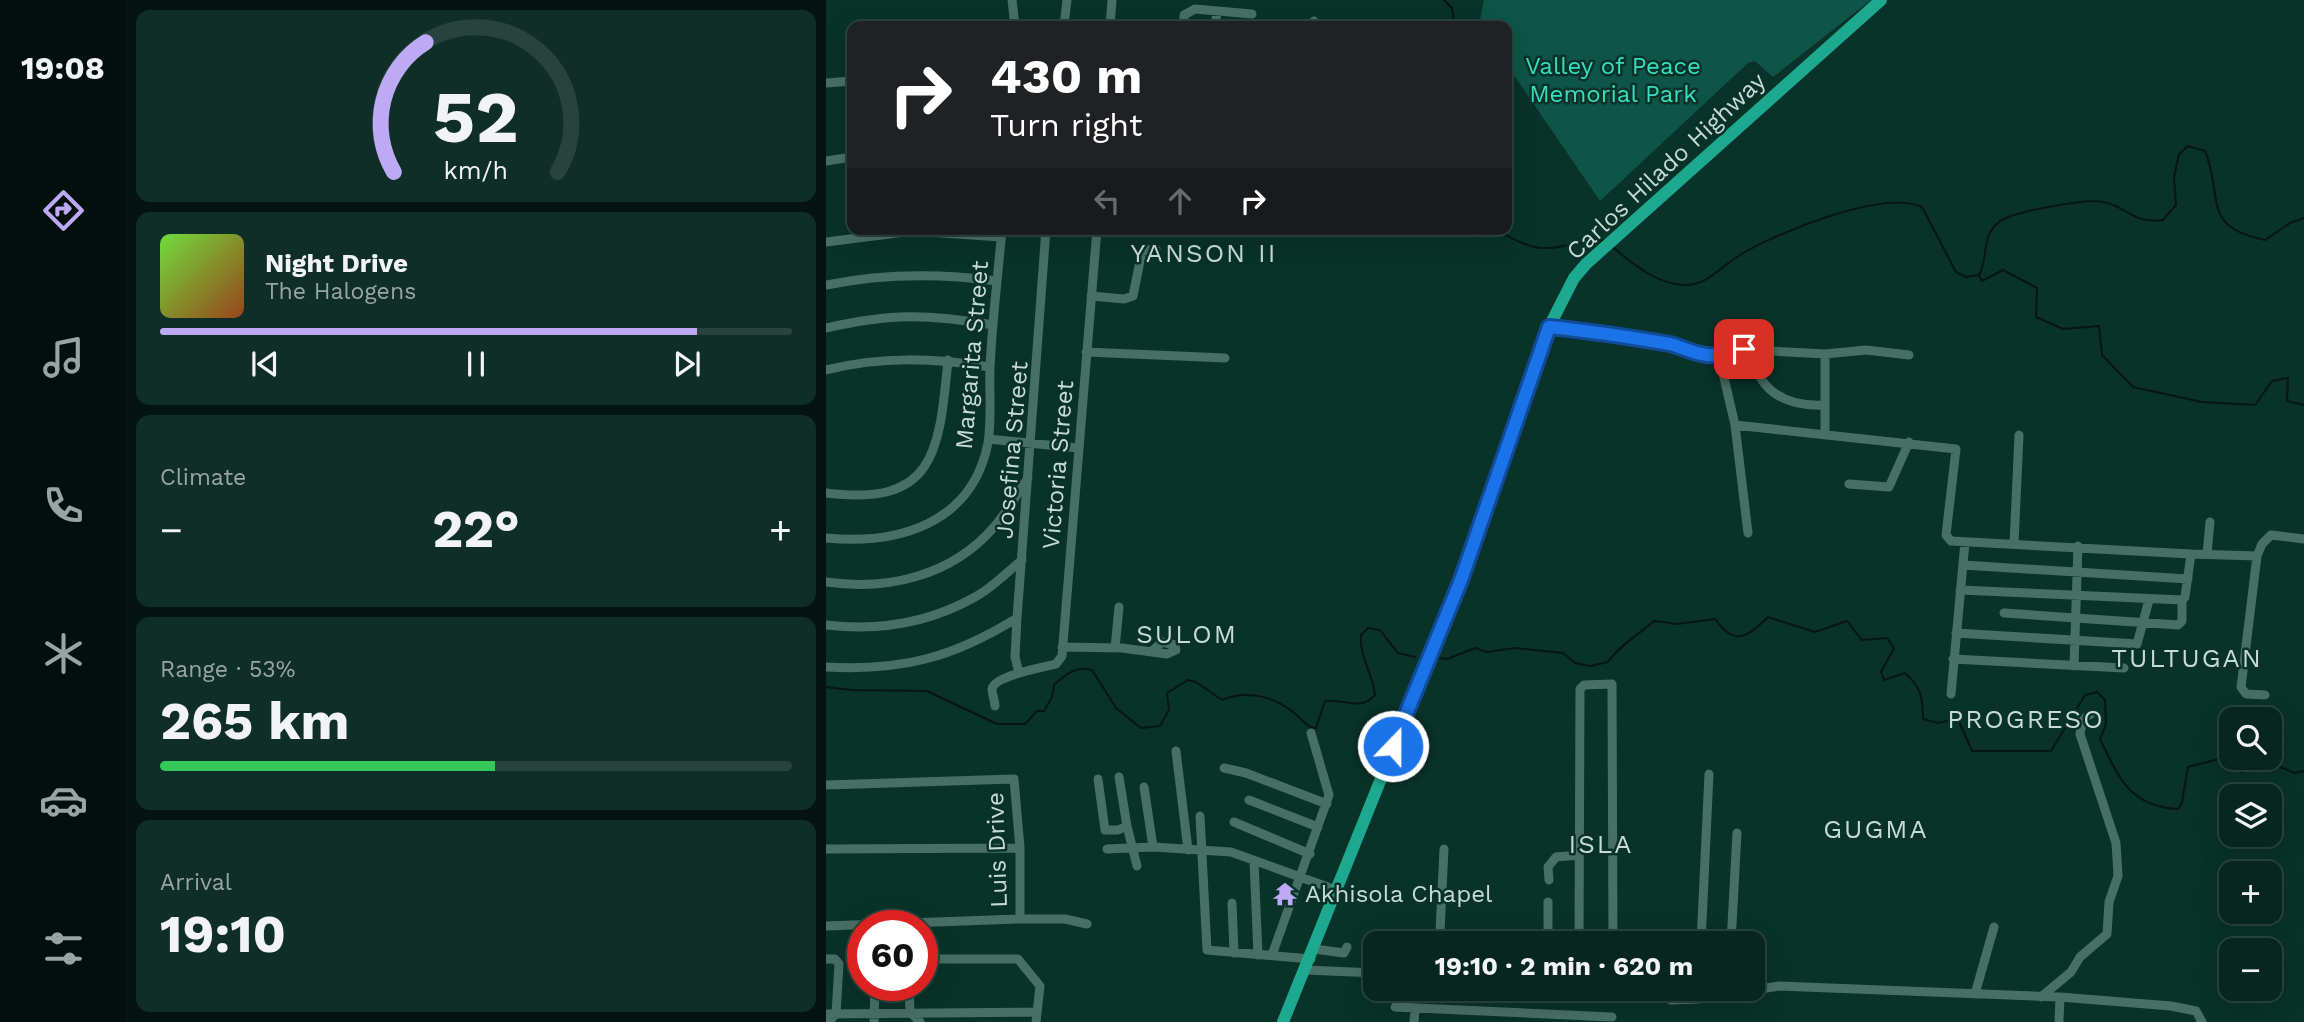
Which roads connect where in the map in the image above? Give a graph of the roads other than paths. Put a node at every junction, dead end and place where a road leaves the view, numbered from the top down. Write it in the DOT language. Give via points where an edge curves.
graph roads {
  1 [pos="1012,0"];
  2 [pos="1067,0"];
  3 [pos="1112,0"];
  4 [pos="1881,0"];
  5 [pos="1217,12"];
  6 [pos="1252,14"];
  7 [pos="1014,21"];
  8 [pos="1065,21"];
  9 [pos="1110,21"];
  10 [pos="1184,21"];
  11 [pos="1216,21"];
  12 [pos="847,81"];
  13 [pos="826,83"];
  14 [pos="847,159"];
  15 [pos="826,161"];
  16 [pos="881,235"];
  17 [pos="1002,235"];
  18 [pos="1046,235"];
  19 [pos="1096,235"];
  20 [pos="826,242"];
  21 [pos="1156,249"];
  22 [pos="997,281"];
  23 [pos="826,285"];
  24 [pos="1091,296"];
  25 [pos="993,325"];
  26 [pos="1549,327"];
  27 [pos="826,328"];
  28 [pos="1754,350"];
  29 [pos="1086,352"];
  30 [pos="1825,354"];
  31 [pos="1909,355"];
  32 [pos="1719,356"];
  33 [pos="1225,358"];
  34 [pos="948,360"];
  35 [pos="990,367"];
  36 [pos="826,370"];
  37 [pos="1824,405"];
  38 [pos="1735,425"];
  39 [pos="1825,435"];
  40 [pos="2019,435"];
  41 [pos="989,439"];
  42 [pos="1909,442"];
  43 [pos="1033,443"];
  44 [pos="1078,448"];
  45 [pos="1029,476"];
  46 [pos="1849,484"];
  47 [pos="826,493"];
  48 [pos="2210,522"];
  49 [pos="1748,533"];
  50 [pos="826,538"];
  51 [pos="2304,539"];
  52 [pos="1965,542"];
  53 [pos="2014,544"];
  54 [pos="2078,546"];
  55 [pos="2191,554"];
  56 [pos="2207,554"];
  57 [pos="2257,556"];
  58 [pos="1022,560"];
  59 [pos="1963,565"];
  60 [pos="2077,573"];
  61 [pos="2188,579"];
  62 [pos="826,582"];
  63 [pos="1960,590"];
  64 [pos="2076,593"];
  65 [pos="2149,600"];
  66 [pos="2182,600"];
  67 [pos="1119,607"];
  68 [pos="2004,613"];
  69 [pos="2076,617"];
  70 [pos="1017,618"];
  71 [pos="2144,624"];
  72 [pos="826,625"];
  73 [pos="1956,633"];
  74 [pos="2075,642"];
  75 [pos="1062,647"];
  76 [pos="1115,648"];
  77 [pos="1151,652"];
  78 [pos="1954,659"];
  79 [pos="2074,666"];
  80 [pos="826,667"];
  81 [pos="2124,668"];
  82 [pos="1019,673"];
  83 [pos="1951,694"];
  84 [pos="2265,695"];
  85 [pos="995,706"];
  86 [pos="2091,714"];
  87 [pos="1311,733"];
  88 [pos="1176,751"];
  89 [pos="1224,768"];
  90 [pos="1709,774"];
  91 [pos="1119,777"];
  92 [pos="1098,779"];
  93 [pos="826,785"];
  94 [pos="1144,787"];
  95 [pos="1249,800"];
  96 [pos="1327,804"];
  97 [pos="1200,816"];
  98 [pos="1234,822"];
  99 [pos="1126,826"];
  100 [pos="1318,827"];
  101 [pos="1737,833"];
  102 [pos="1134,847"];
  103 [pos="1153,847"];
  104 [pos="1020,848"];
  105 [pos="826,849"];
  106 [pos="1107,849"];
  107 [pos="1444,849"];
  108 [pos="1188,850"];
  109 [pos="1201,851"];
  110 [pos="1310,854"];
  111 [pos="1579,855"];
  112 [pos="1254,861"];
  113 [pos="1137,866"];
  114 [pos="1299,877"];
  115 [pos="1549,880"];
  116 [pos="1336,890"];
  117 [pos="1548,902"];
  118 [pos="1232,903"];
  119 [pos="1020,919"];
  120 [pos="938,922"];
  121 [pos="1087,924"];
  122 [pos="826,926"];
  123 [pos="847,926"];
  124 [pos="1994,927"];
  125 [pos="1440,931"];
  126 [pos="1548,931"];
  127 [pos="1579,931"];
  128 [pos="1613,931"];
  129 [pos="1702,931"];
  130 [pos="1732,931"];
  131 [pos="1347,947"];
  132 [pos="1234,953"];
  133 [pos="1258,955"];
  134 [pos="1272,955"];
  135 [pos="938,958"];
  136 [pos="826,959"];
  137 [pos="1310,959"];
  138 [pos="1363,970"];
  139 [pos="1765,988"];
  140 [pos="1975,994"];
  141 [pos="2041,997"];
  142 [pos="2060,997"];
  143 [pos="910,1001"];
  144 [pos="1395,1007"];
  145 [pos="1415,1009"];
  146 [pos="910,1012"];
  147 [pos="836,1013"];
  148 [pos="826,1014"];
  149 [pos="875,1017"];
  150 [pos="1037,1017"];
  151 [pos="1472,1017"];
  152 [pos="1612,1017"];
  153 [pos="1520,1018"];
  154 [pos="1571,1019"];
  155 [pos="828,1022"];
  156 [pos="920,1022"];
  157 [pos="1283,1022"];
  158 [pos="1414,1022"];
  159 [pos="2059,1022"];
  160 [pos="2202,1022"];
  1 -- 7 [label="street"];
  2 -- 8 [label="street"];
  3 -- 9 [label="street"];
  4 -- 26 [label="main road, Carlos Hilado Highway" via="1601,251 1574,278"];
  5 -- 6 [label="street"];
  5 -- 10 [label="street" via="1190,10"];
  5 -- 11 [label="street"];
  12 -- 13 [label="street"];
  14 -- 15 [label="street"];
  16 -- 20 [label="street"];
  17 -- 22 [label="street, Margarita Street"];
  18 -- 43 [label="street, Josefina Street"];
  19 -- 24 [label="street, Victoria Street"];
  21 -- 24 [label="street" via="1142,251 1133,296"];
  22 -- 23 [label="street" via="897,274"];
  22 -- 25 [label="street, Margarita Street"];
  24 -- 29 [label="street, Victoria Street"];
  25 -- 27 [label="street" via="922,314"];
  25 -- 35 [label="street, Margarita Street"];
  26 -- 32 [label="street" via="1620,335"];
  26 -- 116 [label="main road, Carlos Hilado Highway" via="1461,580"];
  28 -- 30 [label="street"];
  28 -- 32 [label="street" via="1734,349"];
  28 -- 37 [label="street" via="1759,379 1787,402"];
  29 -- 33 [label="street"];
  29 -- 44 [label="street, Victoria Street"];
  30 -- 31 [label="street" via="1866,350"];
  30 -- 37 [label="street"];
  32 -- 38 [label="street"];
  34 -- 35 [label="street"];
  34 -- 36 [label="street" via="883,359"];
  34 -- 47 [label="street" via="935,449 912,480 890,494 859,498"];
  35 -- 41 [label="street, Margarita Street"];
  37 -- 39 [label="street"];
  38 -- 39 [label="street"];
  38 -- 49 [label="street"];
  39 -- 42 [label="street"];
  40 -- 53 [label="street"];
  41 -- 43 [label="street"];
  41 -- 50 [label="street, Margarita Street" via="975,480 933,521 876,540"];
  42 -- 46 [label="street" via="1889,486"];
  42 -- 52 [label="street" via="1958,451 1946,535 1951,541"];
  43 -- 44 [label="street"];
  43 -- 45 [label="street, Josefina Street"];
  44 -- 75 [label="street, Victoria Street"];
  45 -- 58 [label="street, Josefina Street"];
  45 -- 62 [label="street" via="994,528 947,564 886,585"];
  48 -- 56 [label="street"];
  51 -- 57 [label="street" via="2271,535"];
  52 -- 53 [label="street"];
  52 -- 59 [label="street"];
  53 -- 54 [label="street"];
  54 -- 55 [label="street"];
  54 -- 60 [label="street"];
  55 -- 56 [label="street"];
  55 -- 61 [label="street"];
  56 -- 57 [label="street"];
  57 -- 84 [label="street" via="2241,687 2246,694"];
  58 -- 70 [label="street, Josefina Street"];
  58 -- 72 [label="street" via="975,597 917,621 885,627"];
  59 -- 60 [label="street"];
  59 -- 63 [label="street"];
  60 -- 61 [label="street"];
  60 -- 64 [label="street"];
  61 -- 66 [label="street"];
  63 -- 64 [label="street"];
  63 -- 73 [label="street"];
  64 -- 65 [label="street"];
  64 -- 69 [label="street"];
  65 -- 66 [label="street"];
  65 -- 71 [label="street"];
  66 -- 71 [label="street" via="2181,624"];
  67 -- 76 [label="street"];
  68 -- 69 [label="street"];
  69 -- 71 [label="street"];
  69 -- 74 [label="street"];
  70 -- 80 [label="street" via="980,641 928,661 886,668"];
  70 -- 82 [label="street, Josefina Street"];
  71 -- 74 [label="street" via="2137,644"];
  73 -- 74 [label="street"];
  73 -- 78 [label="street"];
  74 -- 79 [label="street"];
  75 -- 76 [label="street"];
  75 -- 82 [label="street" via="1056,664"];
  76 -- 77 [label="street"];
  78 -- 79 [label="street"];
  78 -- 83 [label="street"];
  79 -- 81 [label="street"];
  82 -- 85 [label="street" via="993,686"];
  86 -- 141 [label="street" via="2083,719 2081,734 2118,858 2118,876 2109,902 2110,928 2071,972"];
  87 -- 96 [label="street" via="1329,786"];
  88 -- 108 [label="street"];
  89 -- 96 [label="street"];
  90 -- 129 [label="street"];
  91 -- 99 [label="street"];
  92 -- 99 [label="street" via="1105,830"];
  93 -- 104 [label="street, Luis Drive" via="1014,779"];
  94 -- 103 [label="street"];
  95 -- 100 [label="street"];
  96 -- 100 [label="street"];
  97 -- 109 [label="street"];
  98 -- 110 [label="street"];
  99 -- 102 [label="street"];
  100 -- 110 [label="street"];
  101 -- 130 [label="street"];
  102 -- 103 [label="street"];
  102 -- 106 [label="street"];
  102 -- 113 [label="street"];
  103 -- 108 [label="street"];
  104 -- 105 [label="street"];
  104 -- 119 [label="street, Luis Drive"];
  107 -- 125 [label="street"];
  108 -- 109 [label="street"];
  109 -- 112 [label="street" via="1228,852"];
  109 -- 132 [label="street" via="1206,949"];
  110 -- 114 [label="street"];
  111 -- 115 [label="street" via="1556,857 1548,867"];
  111 -- 127 [label="street"];
  111 -- 128 [label="street" via="1580,689 1612,684"];
  112 -- 114 [label="street"];
  112 -- 133 [label="street"];
  114 -- 116 [label="street"];
  114 -- 134 [label="street"];
  116 -- 137 [label="main road, Carlos Hilado Highway"];
  117 -- 126 [label="street"];
  118 -- 132 [label="street"];
  119 -- 120 [label="street, Luis Drive"];
  119 -- 121 [label="street"];
  122 -- 123 [label="street, Luis Drive"];
  124 -- 140 [label="street"];
  131 -- 137 [label="street" via="1345,953"];
  132 -- 133 [label="street"];
  133 -- 134 [label="street"];
  134 -- 137 [label="street"];
  135 -- 150 [label="street" via="1018,959 1039,983"];
  136 -- 147 [label="street" via="839,964"];
  137 -- 138 [label="street"];
  137 -- 157 [label="main road, Carlos Hilado Highway"];
  139 -- 140 [label="street"];
  140 -- 141 [label="street"];
  141 -- 142 [label="street"];
  142 -- 159 [label="street"];
  142 -- 160 [label="street" via="2171,1006 2196,1011"];
  143 -- 146 [label="street"];
  144 -- 145 [label="street"];
  145 -- 151 [label="street"];
  145 -- 158 [label="street"];
  146 -- 149 [label="street"];
  146 -- 150 [label="street"];
  146 -- 156 [label="street"];
  147 -- 148 [label="street"];
  147 -- 149 [label="street"];
  147 -- 155 [label="street"];
  151 -- 153 [label="street"];
  152 -- 154 [label="street"];
  153 -- 154 [label="street"];
}
